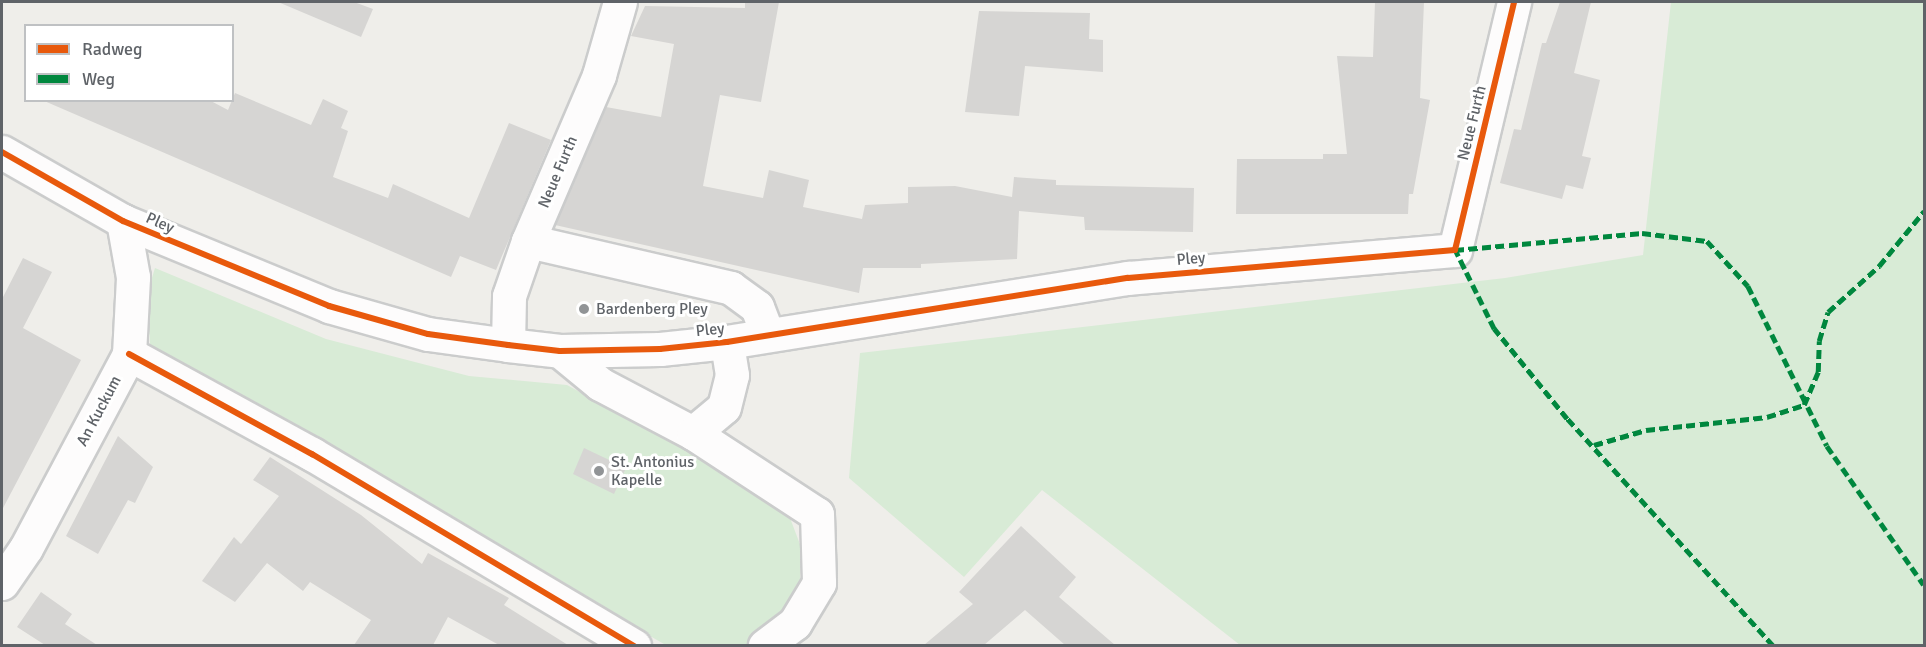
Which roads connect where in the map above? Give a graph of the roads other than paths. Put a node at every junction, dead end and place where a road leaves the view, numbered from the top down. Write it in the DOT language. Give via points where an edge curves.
graph roads {
  1 [pos="620,2"];
  2 [pos="1514,2"];
  3 [pos="2,152"];
  4 [pos="123,221"];
  5 [pos="528,241"];
  6 [pos="1455,250"];
  7 [pos="768,335"];
  8 [pos="728,342"];
  9 [pos="508,345"];
  10 [pos="560,351"];
  11 [pos="129,354"];
  12 [pos="693,433"];
  13 [pos="2,583"];
  14 [pos="634,645"];
  15 [pos="765,645"];
  1 -- 5 [label="street, Neue Furth" via="599,75"];
  2 -- 6 [label="street, Neue Furth"];
  3 -- 4 [label="street, Pley"];
  4 -- 9 [label="street, Pley" via="329,306 428,334"];
  4 -- 11 [label="street, An Kuckum" via="133,277"];
  5 -- 7 [label="street" via="731,288 757,307"];
  5 -- 9 [label="street, Neue Furth" via="509,296"];
  6 -- 7 [label="street, Pley" via="1128,278"];
  7 -- 8 [label="street, Pley"];
  8 -- 10 [label="street, Pley" via="660,349"];
  8 -- 12 [label="street, Pley" via="732,375 724,407"];
  9 -- 10 [label="street, Pley"];
  10 -- 12 [label="street" via="600,384"];
  11 -- 13 [label="street, An Kuckum" via="26,548"];
  11 -- 14 [label="street" via="312,454"];
  12 -- 15 [label="street" via="817,514 819,583 795,623"];
}
